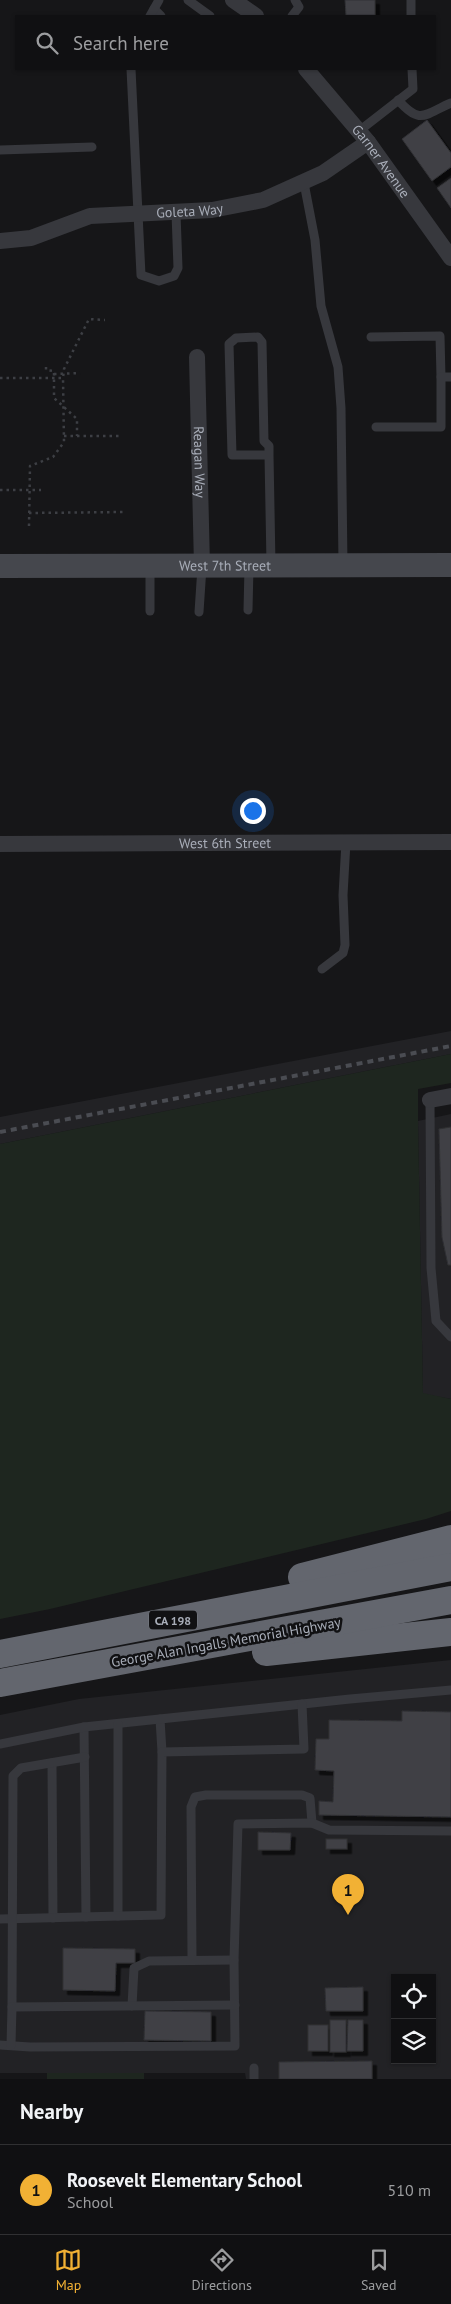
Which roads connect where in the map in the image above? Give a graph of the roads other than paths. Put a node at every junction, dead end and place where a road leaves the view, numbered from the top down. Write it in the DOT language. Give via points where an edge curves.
graph roads {
  1 [pos="159,0"];
  2 [pos="188,0"];
  3 [pos="233,0"];
  4 [pos="295,0"];
  5 [pos="411,0"];
  6 [pos="152,13"];
  7 [pos="209,15"];
  8 [pos="255,15"];
  9 [pos="293,15"];
  10 [pos="411,15"];
  11 [pos="131,70"];
  12 [pos="307,70"];
  13 [pos="412,70"];
  14 [pos="398,100"];
  15 [pos="451,104"];
  16 [pos="364,137"];
  17 [pos="92,147"];
  18 [pos="0,150"];
  19 [pos="304,183"];
  20 [pos="138,213"];
  21 [pos="176,213"];
  22 [pos="0,241"];
  23 [pos="451,258"];
  24 [pos="371,337"];
  25 [pos="197,357"];
  26 [pos="441,377"];
  27 [pos="451,377"];
  28 [pos="376,427"];
  29 [pos="269,455"];
  30 [pos="451,565"];
  31 [pos="0,566"];
  32 [pos="150,566"];
  33 [pos="202,566"];
  34 [pos="260,566"];
  35 [pos="343,566"];
  36 [pos="248,610"];
  37 [pos="150,611"];
  38 [pos="199,612"];
  39 [pos="346,842"];
  40 [pos="451,842"];
  41 [pos="0,844"];
  42 [pos="322,970"];
  43 [pos="451,1096"];
  44 [pos="430,1100"];
  45 [pos="451,1337"];
  46 [pos="451,1539"];
  47 [pos="451,1567"];
  48 [pos="451,1600"];
  49 [pos="451,1632"];
  50 [pos="46,1644"];
  51 [pos="0,1654"];
  52 [pos="58,1672"];
  53 [pos="0,1683"];
  54 [pos="451,1690"];
  55 [pos="302,1704"];
  56 [pos="160,1719"];
  57 [pos="118,1724"];
  58 [pos="84,1727"];
  59 [pos="0,1744"];
  60 [pos="162,1752"];
  61 [pos="84,1757"];
  62 [pos="52,1763"];
  63 [pos="312,1823"];
  64 [pos="451,1831"];
  65 [pos="118,1916"];
  66 [pos="86,1917"];
  67 [pos="0,1918"];
  68 [pos="13,1918"];
  69 [pos="53,1918"];
  70 [pos="192,1959"];
  71 [pos="234,1960"];
  72 [pos="235,2004"];
  73 [pos="132,2006"];
  74 [pos="12,2007"];
  75 [pos="0,2045"];
  76 [pos="11,2045"];
  77 [pos="254,2068"];
  78 [pos="254,2079"];
  1 -- 6 [label="lane"];
  2 -- 7 [label="lane"];
  3 -- 8 [label="street"];
  4 -- 9 [label="lane" via="299,7"];
  5 -- 10 [label="lane"];
  11 -- 20 [label="lane"];
  12 -- 16 [label="street, Garner Avenue"];
  13 -- 14 [label="lane" via="413,89"];
  14 -- 15 [label="lane" via="410,113 425,116"];
  14 -- 16 [label="lane"];
  16 -- 19 [label="street, Goleta Way" via="324,173"];
  16 -- 23 [label="street, Garner Avenue"];
  17 -- 18 [label="lane"];
  19 -- 21 [label="street, Goleta Way" via="241,206"];
  19 -- 35 [label="lane" via="321,306 338,367"];
  20 -- 21 [label="street, Goleta Way"];
  20 -- 21 [label="lane" via="141,275 159,281 174,276 178,268"];
  20 -- 22 [label="street, Goleta Way" via="90,216 31,238"];
  24 -- 26 [label="lane" via="440,336"];
  25 -- 33 [label="street, Reagan Way"];
  26 -- 27 [label="lane"];
  26 -- 28 [label="lane" via="441,427"];
  29 -- 29 [label="lane" via="264,442 262,342 258,337 236,338 229,344 232,456"];
  29 -- 34 [label="lane"];
  30 -- 35 [label="street, West 7th Street"];
  31 -- 32 [label="street, West 7th Street"];
  32 -- 33 [label="street, West 7th Street"];
  32 -- 37 [label="lane"];
  33 -- 34 [label="street, West 7th Street"];
  33 -- 38 [label="lane"];
  34 -- 35 [label="street, West 7th Street"];
  34 -- 36 [label="lane"];
  39 -- 40 [label="street, West 6th Street"];
  39 -- 41 [label="street, West 6th Street"];
  39 -- 42 [label="lane" via="345,945 343,953"];
  43 -- 44 [label="street"];
  44 -- 45 [label="lane" via="432,1268 436,1321"];
  46 -- 50 [label="highway"];
  47 -- 50 [label="highway, CA 198"];
  48 -- 52 [label="highway, George Alan Ingalls Memorial Highway / CA 198"];
  49 -- 52 [label="highway"];
  50 -- 51 [label="highway, CA 198"];
  52 -- 53 [label="highway, George Alan Ingalls Memorial Highway / CA 198"];
  54 -- 55 [label="lane"];
  55 -- 56 [label="lane"];
  55 -- 60 [label="lane" via="304,1749"];
  56 -- 57 [label="lane"];
  56 -- 60 [label="lane"];
  57 -- 58 [label="lane"];
  57 -- 65 [label="lane"];
  58 -- 59 [label="lane"];
  58 -- 61 [label="lane"];
  60 -- 65 [label="lane" via="160,1915"];
  61 -- 62 [label="lane"];
  61 -- 66 [label="lane"];
  62 -- 68 [label="lane" via="21,1768 13,1776"];
  62 -- 69 [label="lane"];
  63 -- 64 [label="lane" via="329,1830"];
  63 -- 70 [label="lane" via="310,1798 302,1794 206,1794 195,1797 191,1807"];
  63 -- 71 [label="lane" via="238,1824"];
  65 -- 66 [label="lane"];
  66 -- 69 [label="lane"];
  67 -- 68 [label="lane"];
  68 -- 69 [label="lane"];
  68 -- 74 [label="lane"];
  70 -- 71 [label="lane"];
  70 -- 73 [label="lane" via="149,1961 134,1968"];
  71 -- 72 [label="lane"];
  72 -- 73 [label="lane"];
  72 -- 76 [label="lane" via="235,2046"];
  73 -- 74 [label="lane"];
  74 -- 76 [label="lane"];
  75 -- 76 [label="lane"];
  77 -- 78 [label="lane"];
}
